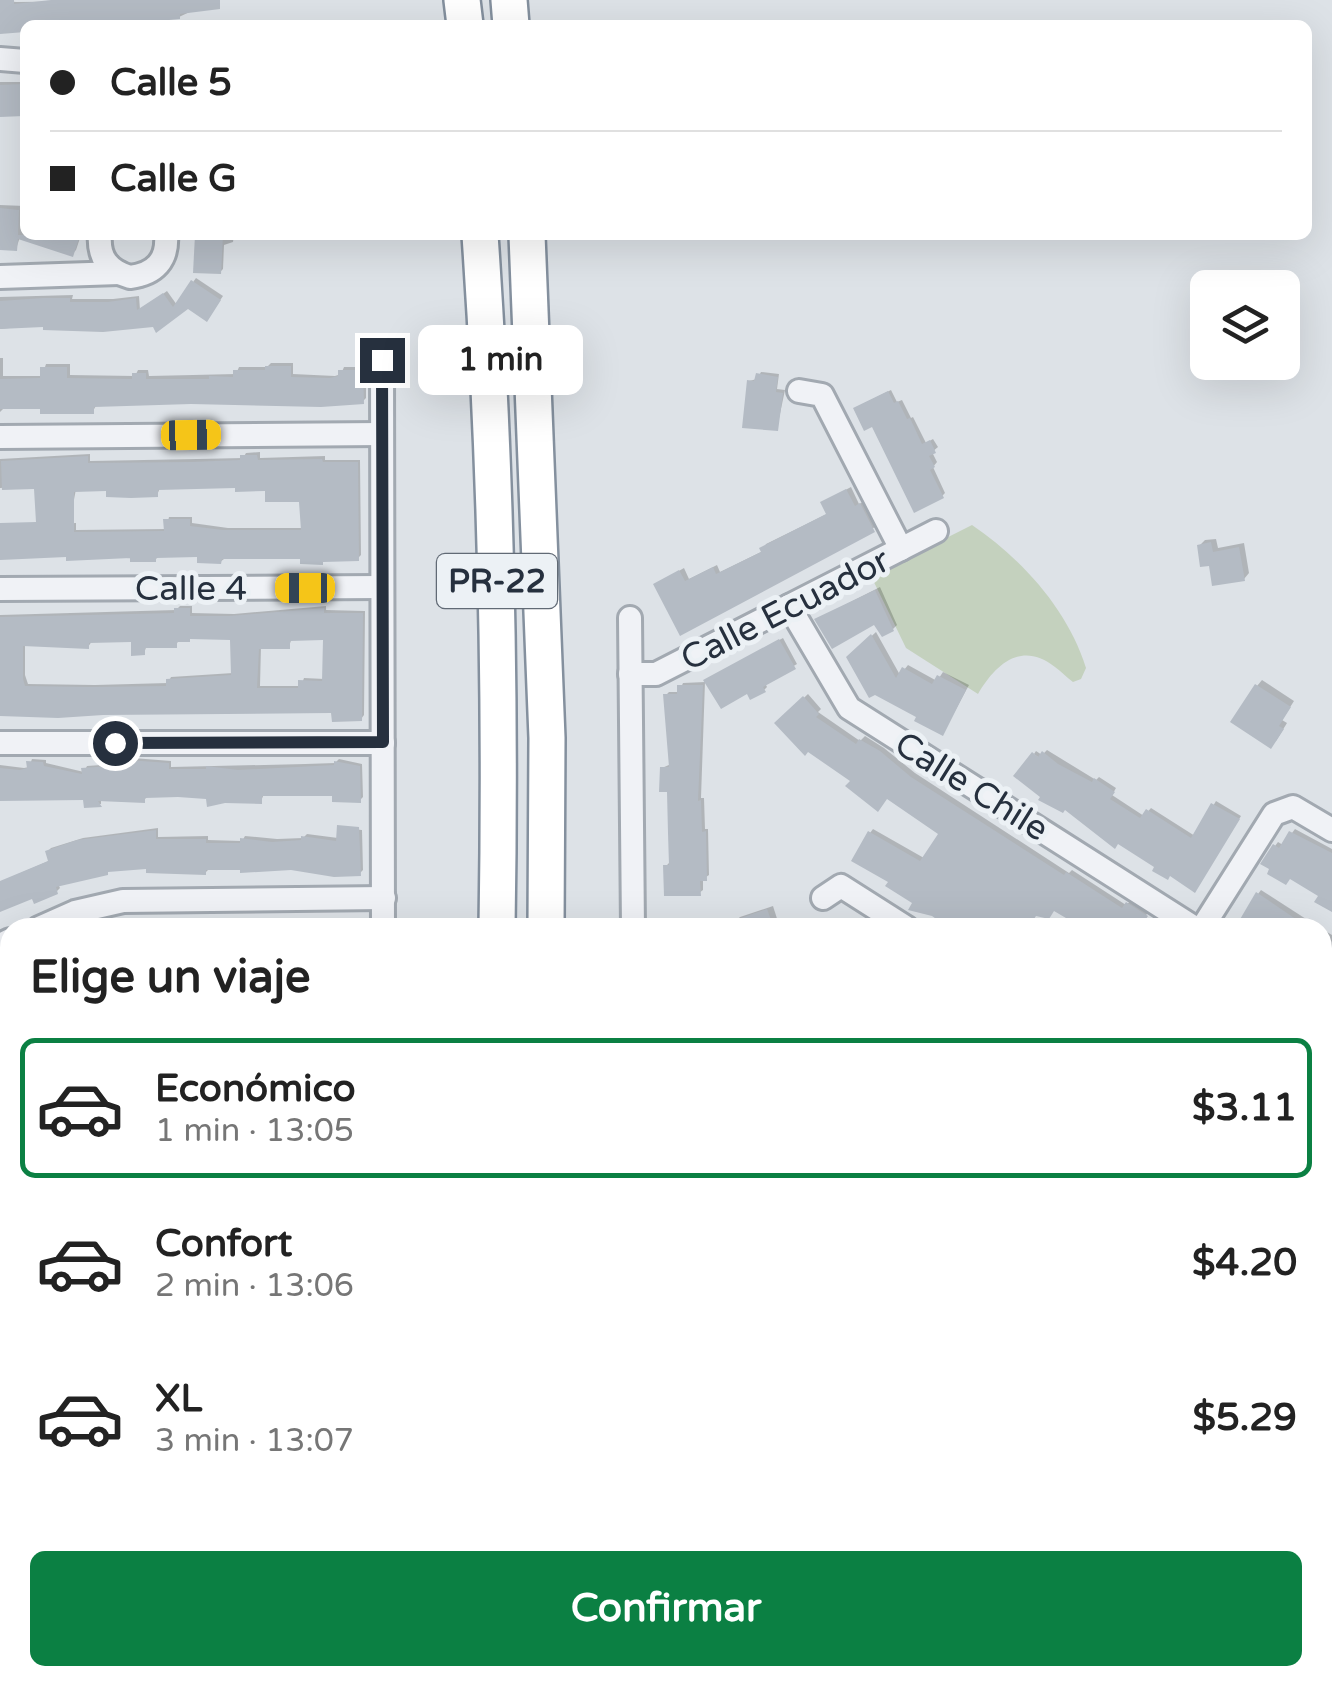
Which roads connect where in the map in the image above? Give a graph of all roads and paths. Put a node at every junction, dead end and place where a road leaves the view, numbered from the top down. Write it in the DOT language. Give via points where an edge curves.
graph roads {
  1 [pos="101,240"];
  2 [pos="166,240"];
  3 [pos="480,240"];
  4 [pos="527,240"];
  5 [pos="119,274"];
  6 [pos="0,277"];
  7 [pos="382,360"];
  8 [pos="799,392"];
  9 [pos="382,434"];
  10 [pos="0,437"];
  11 [pos="936,531"];
  12 [pos="902,549"];
  13 [pos="0,588"];
  14 [pos="381,588"];
  15 [pos="789,606"];
  16 [pos="630,618"];
  17 [pos="630,674"];
  18 [pos="383,742"];
  19 [pos="0,743"];
  20 [pos="1332,830"];
  21 [pos="384,898"];
  22 [pos="824,898"];
  23 [pos="62,918"];
  24 [pos="384,918"];
  25 [pos="497,918"];
  26 [pos="546,918"];
  27 [pos="633,918"];
  28 [pos="891,918"];
  29 [pos="1183,918"];
  30 [pos="1206,918"];
  1 -- 5 [label="street" via="103,258"];
  2 -- 5 [label="street" via="166,252 152,270"];
  3 -- 25 [label="highway, PR-22" via="496,532"];
  4 -- 26 [label="highway, PR-22" via="547,719"];
  5 -- 6 [label="street"];
  7 -- 9 [label="street"];
  8 -- 12 [label="street" via="822,395"];
  9 -- 10 [label="street"];
  9 -- 14 [label="street"];
  11 -- 12 [label="street, Calle Ecuador"];
  12 -- 15 [label="street, Calle Ecuador"];
  13 -- 14 [label="street, Calle 4"];
  14 -- 18 [label="street"];
  15 -- 17 [label="street, Calle Ecuador" via="656,674"];
  15 -- 29 [label="street, Calle Chile" via="848,708"];
  16 -- 17 [label="street"];
  17 -- 27 [label="street"];
  18 -- 19 [label="street"];
  18 -- 21 [label="street"];
  20 -- 30 [label="street" via="1293,806 1274,814"];
  21 -- 23 [label="street" via="122,901"];
  21 -- 24 [label="street"];
  22 -- 28 [label="street" via="841,886"];
}
